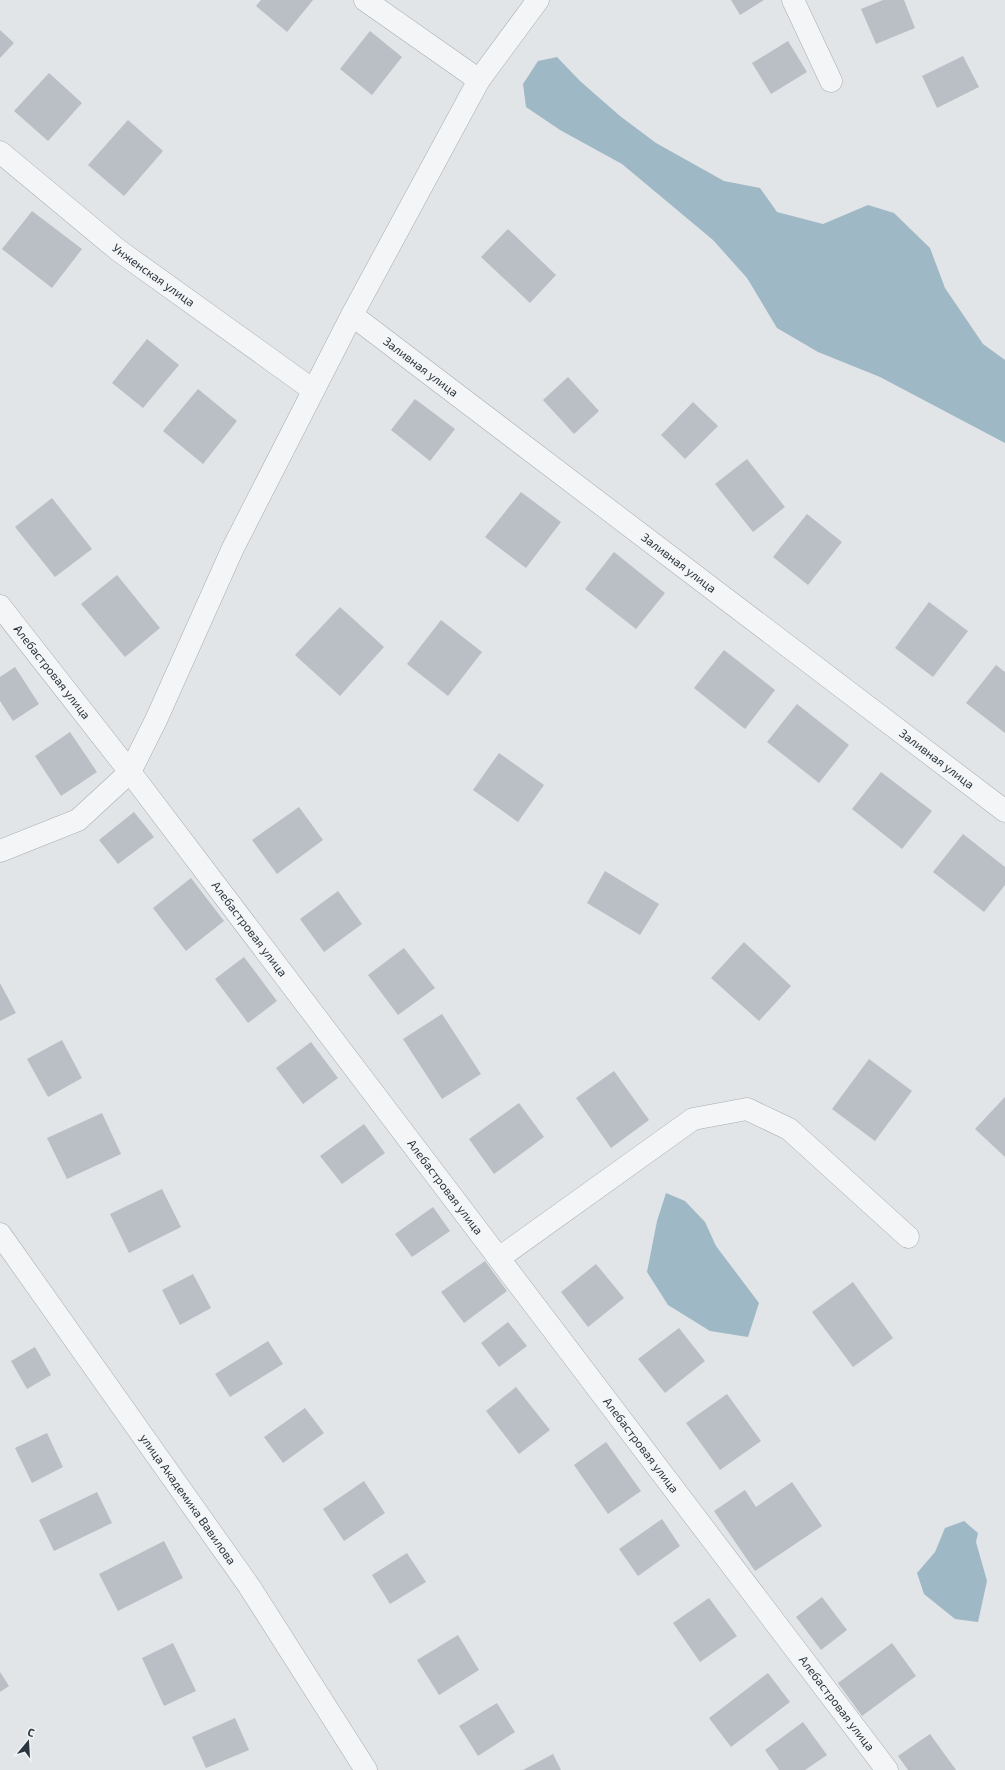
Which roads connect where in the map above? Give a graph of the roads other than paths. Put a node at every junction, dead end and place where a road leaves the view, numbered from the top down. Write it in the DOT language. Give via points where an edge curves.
graph roads {
  1 [pos="365,0"];
  2 [pos="538,0"];
  3 [pos="793,0"];
  4 [pos="479,80"];
  5 [pos="832,81"];
  6 [pos="0,152"];
  7 [pos="352,315"];
  8 [pos="313,390"];
  9 [pos="0,606"];
  10 [pos="130,772"];
  11 [pos="1005,811"];
  12 [pos="0,852"];
  13 [pos="0,1234"];
  14 [pos="908,1237"];
  15 [pos="499,1258"];
  16 [pos="366,1770"];
  17 [pos="887,1770"];
  1 -- 4 [label="street"];
  2 -- 4 [label="street"];
  3 -- 5 [label="street"];
  4 -- 7 [label="street"];
  6 -- 8 [label="street, Унженская улица" via="118,250"];
  7 -- 8 [label="street"];
  7 -- 11 [label="street, Заливная улица"];
  8 -- 10 [label="street" via="234,548"];
  9 -- 10 [label="street, Алебастровая улица"];
  10 -- 12 [label="street" via="78,820"];
  10 -- 15 [label="street, Алебастровая улица"];
  13 -- 16 [label="street, улица Академика Вавилова" via="249,1586"];
  14 -- 15 [label="street" via="789,1129 747,1109 693,1119"];
  15 -- 17 [label="street, Алебастровая улица"];
}
